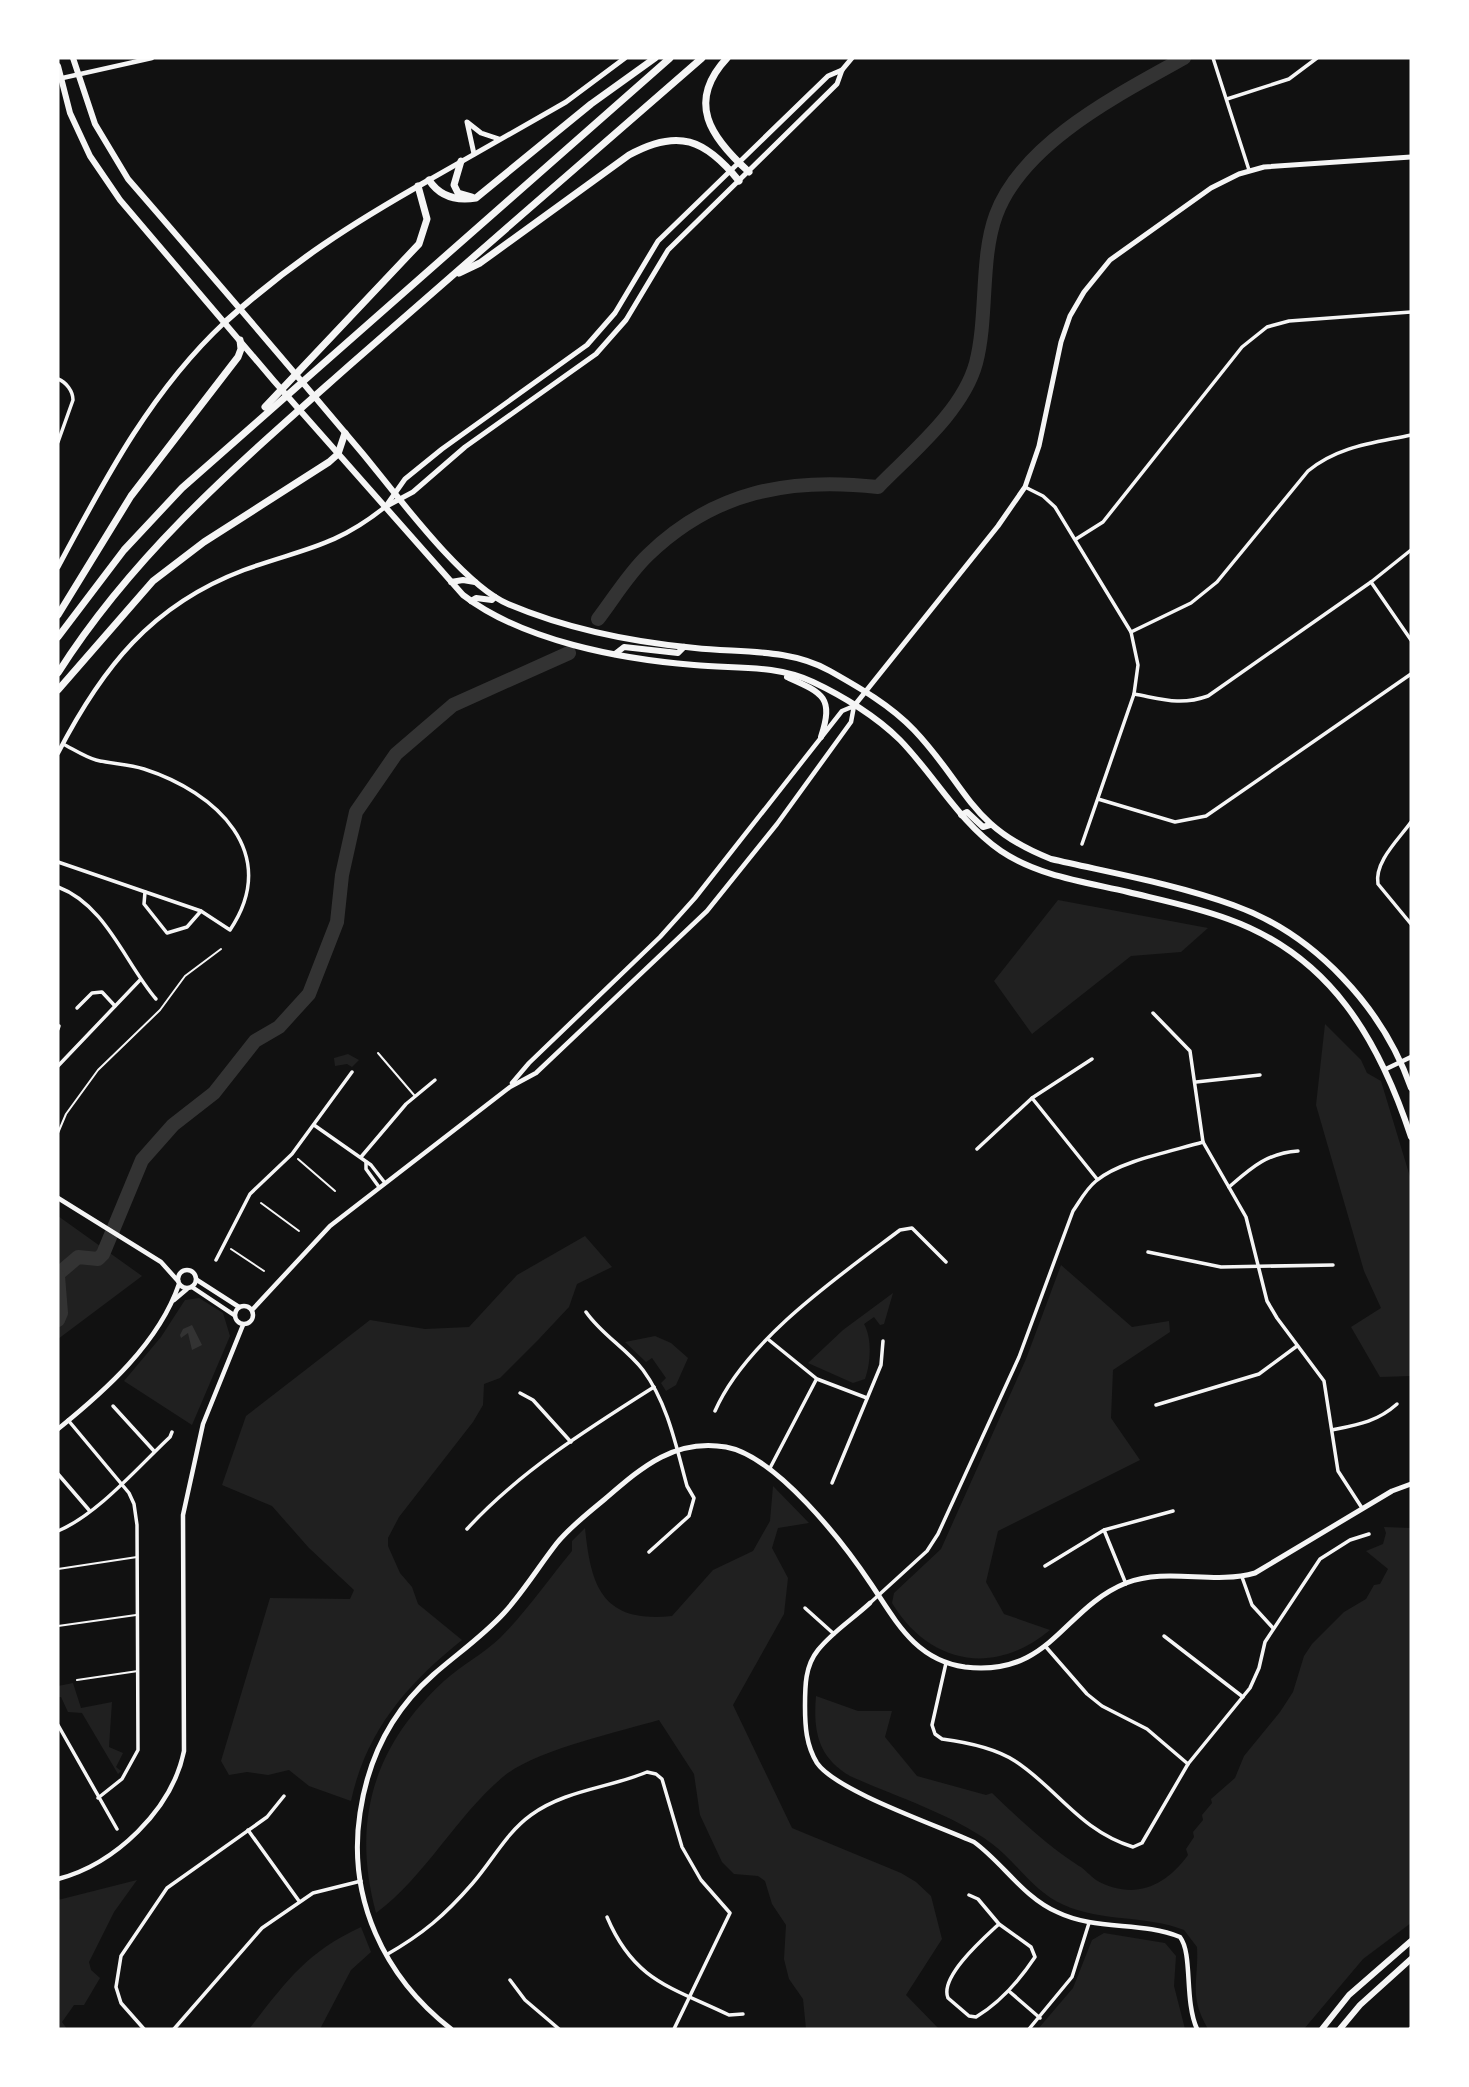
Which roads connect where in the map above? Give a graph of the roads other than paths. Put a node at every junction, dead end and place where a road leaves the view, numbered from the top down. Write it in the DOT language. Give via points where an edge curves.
graph roads {
  1 [pos="73,58"];
  2 [pos="152,58"];
  3 [pos="625,58"];
  4 [pos="654,58"];
  5 [pos="670,58"];
  6 [pos="702,58"];
  7 [pos="727,58"];
  8 [pos="852,58"];
  9 [pos="1213,58"];
  10 [pos="1317,58"];
  11 [pos="58,66"];
  12 [pos="842,70"];
  13 [pos="77,74"];
  14 [pos="59,78"];
  15 [pos="1227,99"];
  16 [pos="499,139"];
  17 [pos="474,154"];
  18 [pos="1411,157"];
  19 [pos="461,161"];
  20 [pos="739,163"];
  21 [pos="731,170"];
  22 [pos="1248,170"];
  23 [pos="749,172"];
  24 [pos="429,180"];
  25 [pos="739,181"];
  26 [pos="418,186"];
  27 [pos="476,198"];
  28 [pos="449,278"];
  29 [pos="240,309"];
  30 [pos="1411,312"];
  31 [pos="225,322"];
  32 [pos="603,329"];
  33 [pos="613,338"];
  34 [pos="240,340"];
  35 [pos="58,379"];
  36 [pos="274,401"];
  37 [pos="492,413"];
  38 [pos="491,428"];
  39 [pos="345,433"];
  40 [pos="1411,435"];
  41 [pos="58,442"];
  42 [pos="338,454"];
  43 [pos="1024,486"];
  44 [pos="398,496"];
  45 [pos="385,507"];
  46 [pos="1076,540"];
  47 [pos="1411,550"];
  48 [pos="58,567"];
  49 [pos="451,582"];
  50 [pos="475,582"];
  51 [pos="1371,582"];
  52 [pos="495,597"];
  53 [pos="471,601"];
  54 [pos="58,615"];
  55 [pos="1132,632"];
  56 [pos="58,637"];
  57 [pos="1411,640"];
  58 [pos="684,647"];
  59 [pos="615,654"];
  60 [pos="769,670"];
  61 [pos="58,673"];
  62 [pos="1411,674"];
  63 [pos="58,690"];
  64 [pos="866,691"];
  65 [pos="1134,694"];
  66 [pos="854,706"];
  67 [pos="821,737"];
  68 [pos="63,744"];
  69 [pos="58,753"];
  70 [pos="1098,799"];
  71 [pos="961,815"];
  72 [pos="1411,822"];
  73 [pos="990,825"];
  74 [pos="1082,844"];
  75 [pos="60,862"];
  76 [pos="58,887"];
  77 [pos="145,892"];
  78 [pos="201,911"];
  79 [pos="1411,924"];
  80 [pos="221,948"];
  81 [pos="140,980"];
  82 [pos="156,999"];
  83 [pos="115,1006"];
  84 [pos="78,1008"];
  85 [pos="1153,1013"];
  86 [pos="378,1053"];
  87 [pos="1411,1057"];
  88 [pos="1091,1059"];
  89 [pos="1399,1063"];
  90 [pos="58,1066"];
  91 [pos="1386,1069"];
  92 [pos="352,1072"];
  93 [pos="1260,1075"];
  94 [pos="435,1080"];
  95 [pos="1196,1082"];
  96 [pos="510,1087"];
  97 [pos="1411,1088"];
  98 [pos="415,1096"];
  99 [pos="1032,1098"];
  100 [pos="314,1125"];
  101 [pos="58,1133"];
  102 [pos="1411,1137"];
  103 [pos="1203,1142"];
  104 [pos="977,1149"];
  105 [pos="1298,1151"];
  106 [pos="361,1157"];
  107 [pos="298,1159"];
  108 [pos="366,1163"];
  109 [pos="1097,1179"];
  110 [pos="385,1183"];
  111 [pos="379,1187"];
  112 [pos="1229,1187"];
  113 [pos="335,1191"];
  114 [pos="60,1199"];
  115 [pos="261,1203"];
  116 [pos="299,1231"];
  117 [pos="227,1246"];
  118 [pos="1148,1252"];
  119 [pos="216,1259"];
  120 [pos="946,1262"];
  121 [pos="1333,1265"];
  122 [pos="1259,1267"];
  123 [pos="168,1268"];
  124 [pos="183,1271"];
  125 [pos="264,1271"];
  126 [pos="197,1280"];
  127 [pos="178,1283"];
  128 [pos="190,1288"];
  129 [pos="173,1301"];
  130 [pos="239,1307"];
  131 [pos="252,1310"];
  132 [pos="586,1312"];
  133 [pos="234,1315"];
  134 [pos="243,1325"];
  135 [pos="769,1340"];
  136 [pos="883,1340"];
  137 [pos="1297,1346"];
  138 [pos="817,1379"];
  139 [pos="654,1387"];
  140 [pos="520,1393"];
  141 [pos="867,1398"];
  142 [pos="1397,1404"];
  143 [pos="1156,1405"];
  144 [pos="113,1406"];
  145 [pos="715,1411"];
  146 [pos="68,1420"];
  147 [pos="58,1429"];
  148 [pos="1332,1430"];
  149 [pos="172,1432"];
  150 [pos="572,1442"];
  151 [pos="676,1449"];
  152 [pos="155,1452"];
  153 [pos="771,1468"];
  154 [pos="58,1474"];
  155 [pos="122,1483"];
  156 [pos="832,1483"];
  157 [pos="1411,1484"];
  158 [pos="1362,1508"];
  159 [pos="89,1510"];
  160 [pos="1173,1511"];
  161 [pos="467,1529"];
  162 [pos="1104,1530"];
  163 [pos="58,1531"];
  164 [pos="1369,1534"];
  165 [pos="649,1552"];
  166 [pos="138,1557"];
  167 [pos="1045,1566"];
  168 [pos="58,1569"];
  169 [pos="1242,1577"];
  170 [pos="1126,1584"];
  171 [pos="878,1596"];
  172 [pos="870,1603"];
  173 [pos="805,1608"];
  174 [pos="138,1614"];
  175 [pos="58,1626"];
  176 [pos="1273,1628"];
  177 [pos="834,1634"];
  178 [pos="1164,1636"];
  179 [pos="1046,1647"];
  180 [pos="946,1662"];
  181 [pos="139,1671"];
  182 [pos="77,1680"];
  183 [pos="1243,1697"];
  184 [pos="58,1725"];
  185 [pos="1188,1764"];
  186 [pos="284,1796"];
  187 [pos="98,1798"];
  188 [pos="117,1829"];
  189 [pos="248,1830"];
  190 [pos="58,1879"];
  191 [pos="361,1881"];
  192 [pos="969,1895"];
  193 [pos="299,1900"];
  194 [pos="607,1917"];
  195 [pos="999,1923"];
  196 [pos="1089,1923"];
  197 [pos="1411,1941"];
  198 [pos="385,1956"];
  199 [pos="1411,1959"];
  200 [pos="510,1980"];
  201 [pos="1010,1991"];
  202 [pos="690,1996"];
  203 [pos="743,2014"];
  204 [pos="1040,2018"];
  205 [pos="144,2029"];
  206 [pos="174,2029"];
  207 [pos="451,2029"];
  208 [pos="559,2029"];
  209 [pos="674,2029"];
  210 [pos="1029,2029"];
  211 [pos="1197,2029"];
  212 [pos="1322,2029"];
  213 [pos="1340,2029"];
  1 -- 13 [label="main road"];
  2 -- 13 [label="street"];
  3 -- 16 [label="main road" via="566,102"];
  4 -- 27 [label="highway"];
  5 -- 36 [label="highway"];
  6 -- 28 [label="highway"];
  7 -- 20 [label="highway" via="710,81 705,109 717,138"];
  8 -- 12 [label="main road"];
  9 -- 15 [label="street"];
  10 -- 15 [label="street" via="1289,79"];
  11 -- 14 [label="main road"];
  12 -- 20 [label="main road" via="828,76"];
  12 -- 23 [label="main road" via="837,84"];
  13 -- 14 [label="street"];
  13 -- 29 [label="main road" via="95,124 128,179"];
  14 -- 31 [label="main road" via="70,113 105,179"];
  15 -- 22 [label="street"];
  16 -- 17 [label="main road"];
  16 -- 17 [label="main road" via="467,122"];
  17 -- 19 [label="main road"];
  18 -- 22 [label="main road"];
  19 -- 24 [label="main road"];
  19 -- 27 [label="highway" via="454,186"];
  20 -- 21 [label="main road"];
  20 -- 23 [label="highway"];
  21 -- 25 [label="highway"];
  21 -- 28 [label="highway" via="695,143 655,142 629,155 480,263"];
  21 -- 32 [label="main road" via="658,241"];
  22 -- 43 [label="main road" via="1211,188 1134,240 1084,292 1061,342 1039,446"];
  23 -- 25 [label="main road"];
  24 -- 26 [label="main road"];
  24 -- 27 [label="highway" via="436,190 456,200"];
  25 -- 33 [label="main road" via="668,250"];
  26 -- 29 [label="main road" via="300,258"];
  26 -- 36 [label="highway" via="427,219 419,244 304,362"];
  28 -- 61 [label="highway" via="190,508 86,630"];
  29 -- 31 [label="main road"];
  29 -- 39 [label="main road"];
  30 -- 46 [label="street" via="1289,321 1259,332 1242,347 1103,522"];
  31 -- 34 [label="main road"];
  31 -- 48 [label="main road" via="186,361 140,421"];
  32 -- 33 [label="main road"];
  32 -- 37 [label="main road"];
  33 -- 38 [label="main road" via="581,367"];
  34 -- 42 [label="main road"];
  34 -- 54 [label="highway" via="238,356 131,495"];
  35 -- 41 [label="street" via="74,400"];
  36 -- 56 [label="highway" via="181,488 124,550"];
  37 -- 38 [label="main road"];
  37 -- 44 [label="main road" via="405,479"];
  38 -- 44 [label="main road"];
  39 -- 42 [label="highway"];
  39 -- 44 [label="main road"];
  40 -- 55 [label="street" via="1344,448 1325,457 1308,471 1217,582 1191,603"];
  42 -- 45 [label="main road"];
  42 -- 63 [label="highway" via="153,581"];
  43 -- 46 [label="street" via="1055,507"];
  43 -- 64 [label="main road" via="998,526"];
  44 -- 45 [label="main road"];
  44 -- 50 [label="main road"];
  45 -- 49 [label="main road"];
  45 -- 68 [label="street" via="348,534 320,547 217,582 150,626 110,665"];
  46 -- 55 [label="street"];
  47 -- 51 [label="street"];
  49 -- 50 [label="main road"];
  49 -- 53 [label="main road"];
  50 -- 52 [label="main road"];
  51 -- 57 [label="street"];
  51 -- 65 [label="street" via="1208,696 1189,703"];
  52 -- 53 [label="main road"];
  52 -- 58 [label="main road" via="528,612 601,633"];
  53 -- 59 [label="main road" via="523,628"];
  55 -- 65 [label="street" via="1138,666"];
  58 -- 59 [label="main road" via="678,653 624,647"];
  58 -- 64 [label="main road" via="776,653 820,666"];
  59 -- 60 [label="main road" via="696,666"];
  60 -- 66 [label="main road" via="813,682"];
  60 -- 67 [label="main road" via="826,701 829,709"];
  62 -- 70 [label="street" via="1206,816 1175,822"];
  64 -- 66 [label="main road"];
  64 -- 73 [label="main road" via="912,728"];
  65 -- 70 [label="street"];
  66 -- 67 [label="street" via="842,711"];
  66 -- 71 [label="main road" via="901,742"];
  66 -- 96 [label="street" via="851,722 791,806 707,911 536,1073"];
  67 -- 96 [label="street" via="695,898"];
  68 -- 69 [label="street"];
  68 -- 78 [label="street" via="93,759 155,773 211,804 245,849 250,864 246,901 230,930"];
  70 -- 74 [label="street"];
  71 -- 73 [label="main road" via="967,812 983,827"];
  71 -- 91 [label="main road" via="1019,862 1230,919 1272,941 1321,976 1366,1031"];
  72 -- 79 [label="street" via="1379,867 1377,877"];
  73 -- 89 [label="main road" via="1051,859 1203,896 1280,928 1354,991"];
  75 -- 77 [label="street"];
  76 -- 81 [label="street" via="77,894 94,913"];
  77 -- 78 [label="street"];
  77 -- 78 [label="street" via="144,904 167,933 187,928"];
  80 -- 101 [label="lane" via="185,976 160,1010 98,1070"];
  81 -- 82 [label="street"];
  81 -- 83 [label="street"];
  83 -- 84 [label="street" via="102,992 92,993"];
  83 -- 90 [label="street"];
  85 -- 95 [label="street" via="1189,1051"];
  86 -- 98 [label="lane"];
  87 -- 89 [label="street"];
  88 -- 99 [label="street"];
  89 -- 91 [label="street"];
  89 -- 97 [label="main road"];
  91 -- 102 [label="main road"];
  92 -- 100 [label="street"];
  93 -- 95 [label="street"];
  94 -- 98 [label="street"];
  95 -- 103 [label="street"];
  96 -- 110 [label="street"];
  98 -- 106 [label="street"];
  99 -- 104 [label="street"];
  99 -- 109 [label="street"];
  100 -- 106 [label="street"];
  100 -- 117 [label="street" via="293,1155 251,1195"];
  103 -- 109 [label="street"];
  103 -- 112 [label="street"];
  105 -- 112 [label="street" via="1262,1159"];
  106 -- 108 [label="street"];
  107 -- 113 [label="lane"];
  108 -- 110 [label="street"];
  108 -- 111 [label="street"];
  109 -- 171 [label="street" via="1073,1211 1019,1357 938,1534 927,1551"];
  110 -- 111 [label="street"];
  111 -- 131 [label="street" via="330,1226"];
  112 -- 122 [label="street" via="1252,1232"];
  114 -- 123 [label="street"];
  115 -- 116 [label="lane"];
  117 -- 119 [label="street"];
  117 -- 125 [label="lane"];
  118 -- 122 [label="street" via="1222,1267"];
  120 -- 135 [label="street" via="912,1228 900,1230 828,1284"];
  121 -- 122 [label="street"];
  122 -- 137 [label="street" via="1267,1301"];
  123 -- 124 [label="street"];
  123 -- 127 [label="street"];
  124 -- 126 [label="street" via="192,1271"];
  124 -- 127 [label="street"];
  126 -- 128 [label="street"];
  126 -- 130 [label="street"];
  127 -- 128 [label="street"];
  127 -- 129 [label="street"];
  128 -- 129 [label="street"];
  128 -- 133 [label="street"];
  129 -- 146 [label="street" via="151,1336 99,1396"];
  130 -- 131 [label="street"];
  130 -- 133 [label="street"];
  131 -- 134 [label="street" via="252,1319"];
  132 -- 139 [label="street"];
  133 -- 134 [label="street"];
  134 -- 190 [label="street" via="203,1424 183,1515 181,1765 157,1806 125,1844 91,1867"];
  135 -- 138 [label="street"];
  135 -- 145 [label="street" via="731,1380"];
  136 -- 141 [label="street" via="881,1365"];
  137 -- 143 [label="street" via="1259,1374"];
  137 -- 148 [label="street" via="1324,1381"];
  138 -- 141 [label="street"];
  138 -- 153 [label="street"];
  139 -- 150 [label="street"];
  139 -- 151 [label="street"];
  140 -- 150 [label="street" via="533,1400"];
  141 -- 156 [label="street"];
  142 -- 148 [label="street" via="1368,1423"];
  144 -- 152 [label="street"];
  146 -- 147 [label="street"];
  146 -- 155 [label="street"];
  148 -- 158 [label="street" via="1338,1471"];
  149 -- 152 [label="street"];
  150 -- 161 [label="street" via="487,1507"];
  151 -- 153 [label="main road" via="727,1447"];
  151 -- 165 [label="street" via="694,1507"];
  151 -- 191 [label="main road" via="647,1463 573,1526 491,1628 432,1676 393,1721 379,1745 362,1798 358,1824"];
  152 -- 155 [label="street"];
  153 -- 171 [label="main road" via="847,1551"];
  154 -- 159 [label="street"];
  155 -- 159 [label="street"];
  155 -- 166 [label="street" via="134,1504"];
  157 -- 158 [label="main road"];
  158 -- 169 [label="main road" via="1273,1566"];
  159 -- 163 [label="street"];
  160 -- 162 [label="street"];
  162 -- 167 [label="street"];
  162 -- 170 [label="street"];
  164 -- 176 [label="street" via="1320,1559"];
  166 -- 168 [label="lane"];
  166 -- 174 [label="street"];
  169 -- 170 [label="main road" via="1163,1575"];
  169 -- 176 [label="street" via="1252,1605"];
  170 -- 179 [label="main road" via="1106,1595"];
  171 -- 172 [label="street"];
  171 -- 180 [label="main road" via="909,1640"];
  172 -- 177 [label="street"];
  173 -- 177 [label="street"];
  174 -- 175 [label="lane"];
  174 -- 181 [label="street"];
  176 -- 183 [label="street"];
  177 -- 196 [label="street" via="817,1651 805,1682 805,1728 818,1764 845,1785 974,1842 1039,1902"];
  178 -- 183 [label="street"];
  179 -- 180 [label="main road" via="999,1667"];
  179 -- 185 [label="street" via="1087,1694 1147,1729"];
  180 -- 185 [label="street" via="932,1725 935,1734 1015,1761 1079,1819 1124,1844 1142,1843"];
  181 -- 182 [label="lane"];
  181 -- 187 [label="street" via="138,1750 122,1779"];
  183 -- 185 [label="street"];
  184 -- 187 [label="street"];
  186 -- 189 [label="street" via="267,1817"];
  187 -- 188 [label="street"];
  189 -- 193 [label="street"];
  189 -- 205 [label="street" via="167,1888 121,1956 116,1987 121,2003"];
  191 -- 193 [label="street"];
  191 -- 198 [label="main road" via="373,1931"];
  192 -- 195 [label="street"];
  193 -- 206 [label="street" via="262,1928"];
  194 -- 202 [label="street" via="619,1946 633,1963"];
  195 -- 201 [label="street" via="1035,1951"];
  195 -- 201 [label="street" via="970,1951 946,1992 969,2016 976,2017"];
  196 -- 204 [label="street" via="1072,1977"];
  196 -- 211 [label="street" via="1180,1937 1188,1955 1187,1994"];
  197 -- 212 [label="main road" via="1349,1995"];
  198 -- 202 [label="street" via="432,1926 474,1882 505,1839 533,1814 573,1794 656,1773 662,1779 682,1847 701,1880 730,1913"];
  198 -- 207 [label="main road" via="405,1986"];
  199 -- 213 [label="main road"];
  200 -- 208 [label="street" via="525,2000"];
  201 -- 204 [label="street"];
  202 -- 203 [label="street" via="729,2015"];
  202 -- 209 [label="street"];
  204 -- 210 [label="street"];
}
